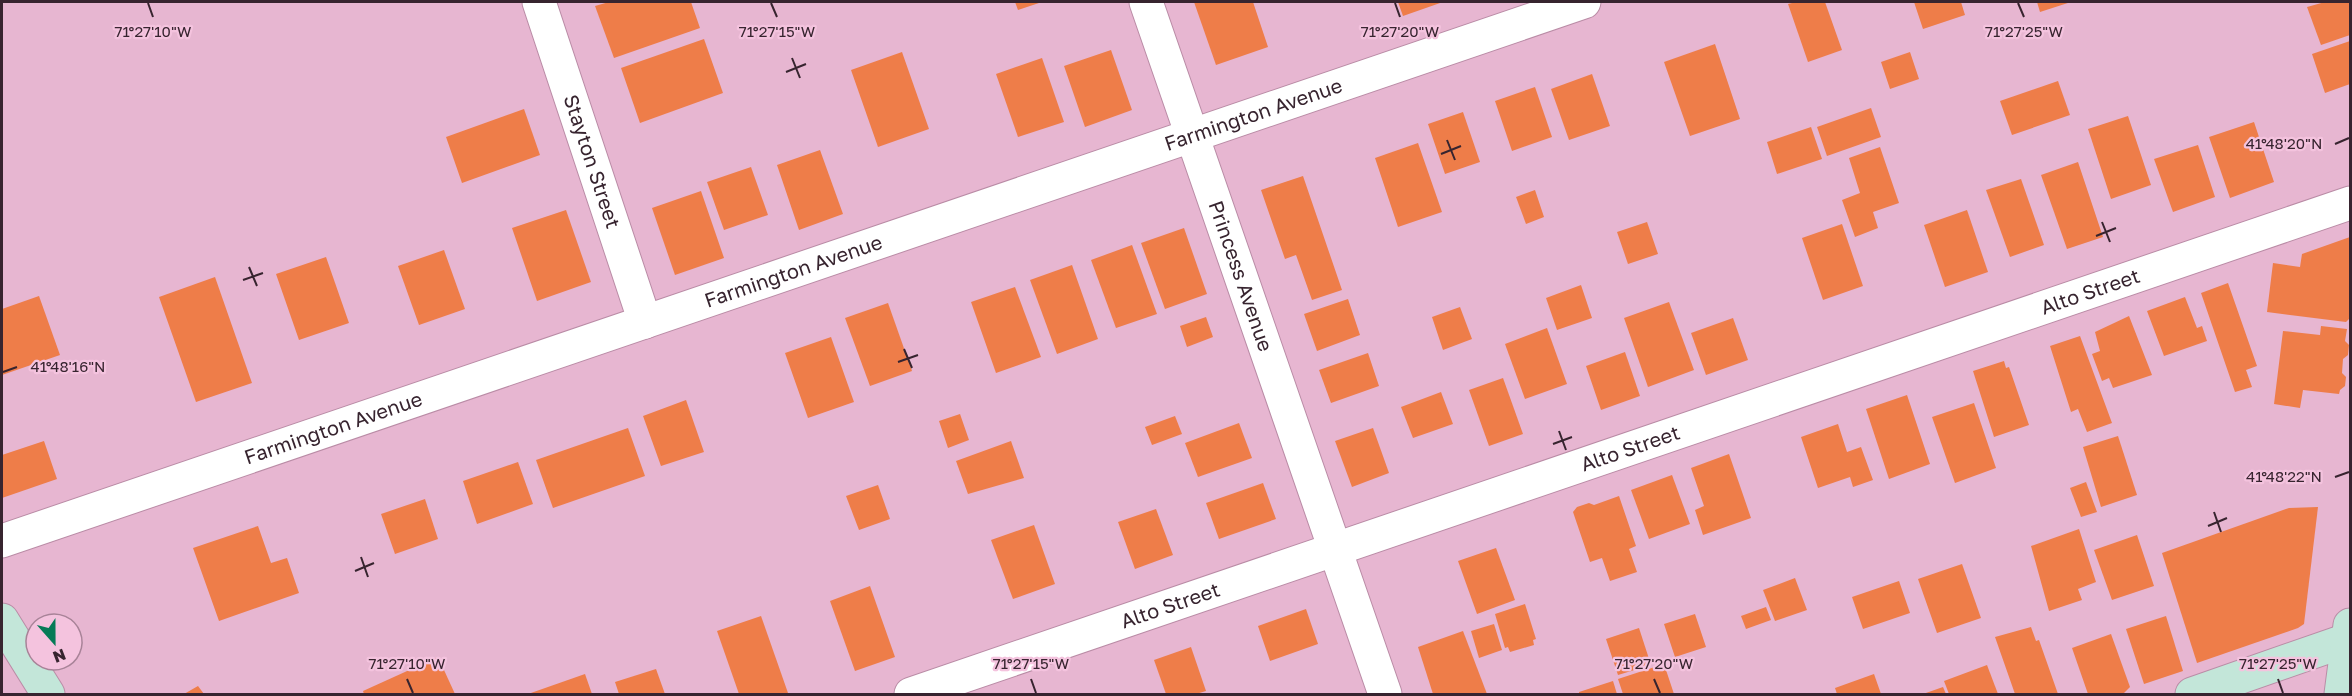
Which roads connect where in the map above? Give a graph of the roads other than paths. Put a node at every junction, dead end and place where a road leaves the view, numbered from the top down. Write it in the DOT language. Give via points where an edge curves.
graph roads {
  1 [pos="539,2"];
  2 [pos="1146,2"];
  3 [pos="1584,2"];
  4 [pos="1191,136"];
  5 [pos="2350,203"];
  6 [pos="645,322"];
  7 [pos="2,541"];
  8 [pos="1334,550"];
  9 [pos="2,620"];
  10 [pos="2350,634"];
  11 [pos="48,694"];
  12 [pos="911,694"];
  13 [pos="1385,694"];
  14 [pos="2192,694"];
  15 [pos="2341,694"];
  1 -- 6 [label="street, Stayton Street"];
  2 -- 4 [label="street, Princess Avenue"];
  3 -- 4 [label="street, Farmington Avenue"];
  4 -- 6 [label="street, Farmington Avenue"];
  4 -- 8 [label="street, Princess Avenue"];
  5 -- 8 [label="street, Alto Street"];
  6 -- 7 [label="street, Farmington Avenue"];
  8 -- 12 [label="street, Alto Street"];
  8 -- 13 [label="street, Princess Avenue"];
  9 -- 11 [label="main road"];
  10 -- 14 [label="main road"];
  10 -- 15 [label="main road"];
}
